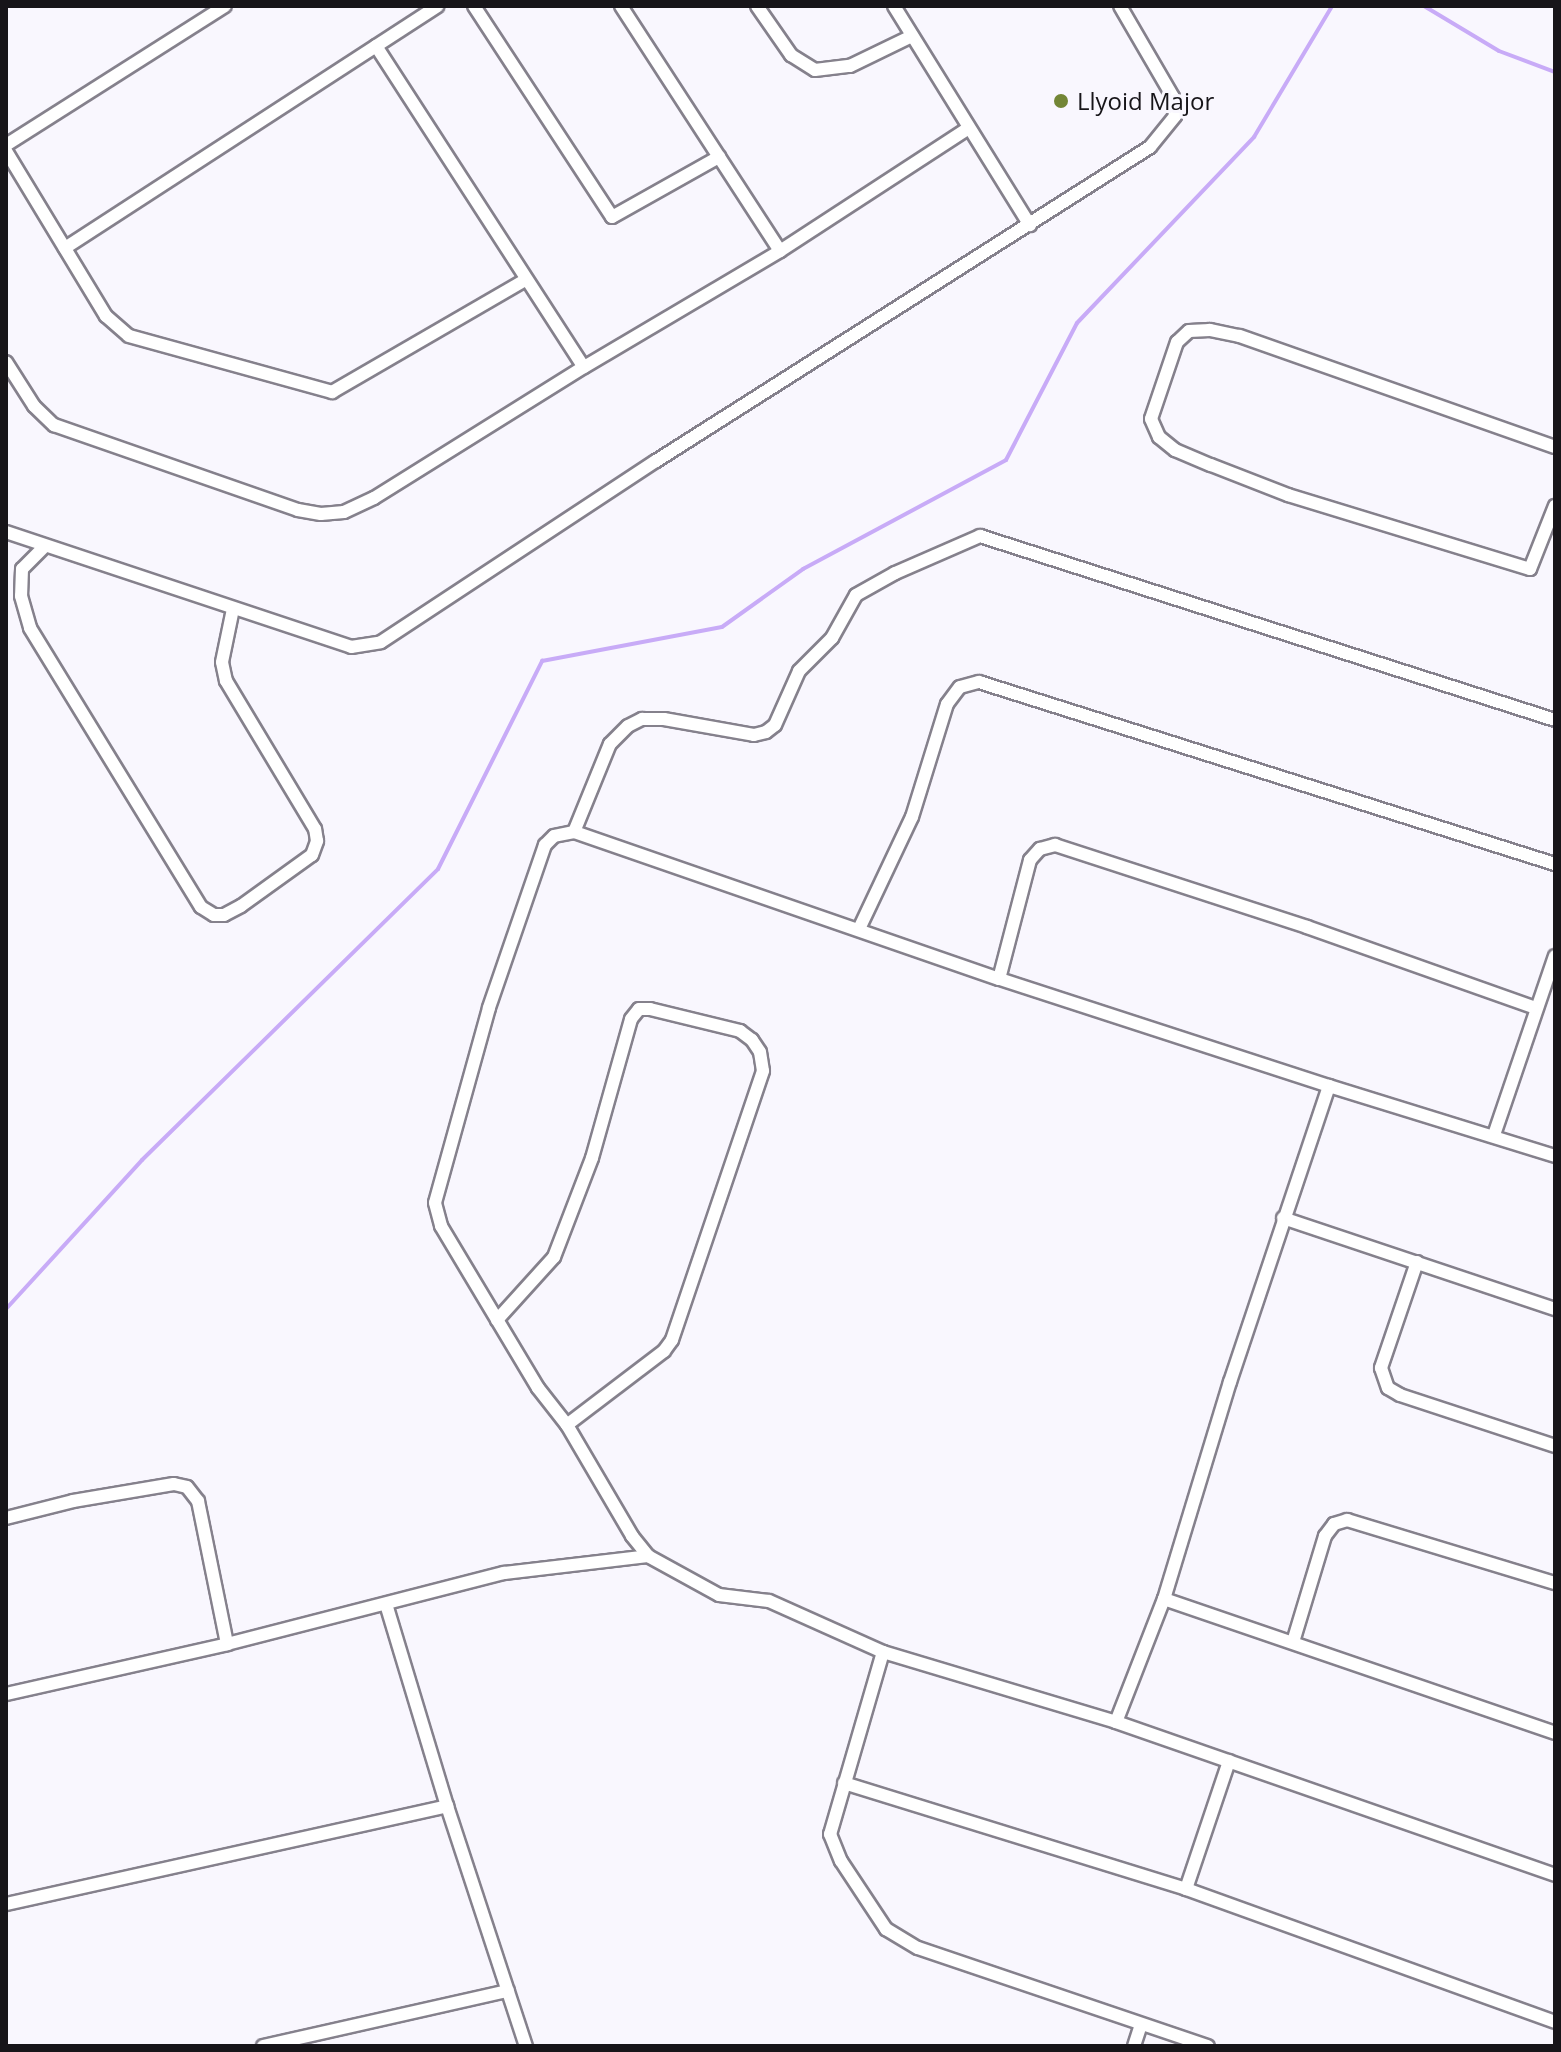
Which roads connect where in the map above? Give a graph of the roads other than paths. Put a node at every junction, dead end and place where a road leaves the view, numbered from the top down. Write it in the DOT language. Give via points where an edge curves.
graph roads {
  1 [pos="225,6"];
  2 [pos="437,6"];
  3 [pos="474,6"];
  4 [pos="621,6"];
  5 [pos="757,6"];
  6 [pos="894,6"];
  7 [pos="1120,6"];
  8 [pos="912,36"];
  9 [pos="376,46"];
  10 [pos="969,128"];
  11 [pos="6,148"];
  12 [pos="719,157"];
  13 [pos="1030,225"];
  14 [pos="65,248"];
  15 [pos="780,251"];
  16 [pos="525,280"];
  17 [pos="6,362"];
  18 [pos="584,367"];
  19 [pos="1555,447"];
  20 [pos="1555,506"];
  21 [pos="6,532"];
  22 [pos="44,547"];
  23 [pos="233,609"];
  24 [pos="1555,720"];
  25 [pos="574,832"];
  26 [pos="1555,864"];
  27 [pos="859,929"];
  28 [pos="1555,956"];
  29 [pos="999,979"];
  30 [pos="1536,1008"];
  31 [pos="1329,1086"];
  32 [pos="1494,1135"];
  33 [pos="1555,1156"];
  34 [pos="1283,1218"];
  35 [pos="1417,1262"];
  36 [pos="1555,1309"];
  37 [pos="497,1320"];
  38 [pos="567,1425"];
  39 [pos="1555,1446"];
  40 [pos="6,1518"];
  41 [pos="648,1556"];
  42 [pos="1555,1583"];
  43 [pos="1164,1599"];
  44 [pos="386,1604"];
  45 [pos="1293,1642"];
  46 [pos="227,1644"];
  47 [pos="883,1652"];
  48 [pos="6,1694"];
  49 [pos="1116,1722"];
  50 [pos="1555,1733"];
  51 [pos="1229,1761"];
  52 [pos="844,1783"];
  53 [pos="447,1806"];
  54 [pos="1555,1875"];
  55 [pos="1186,1889"];
  56 [pos="6,1904"];
  57 [pos="508,1991"];
  58 [pos="1555,2022"];
  59 [pos="1141,2025"];
  60 [pos="263,2046"];
  61 [pos="526,2046"];
  62 [pos="1134,2046"];
  63 [pos="1208,2046"];
  1 -- 11 [label="street"];
  2 -- 9 [label="street"];
  3 -- 12 [label="street" via="612,217"];
  4 -- 12 [label="street"];
  5 -- 8 [label="street" via="791,55 815,70 850,66"];
  6 -- 8 [label="street"];
  7 -- 13 [label="street" via="1162,73 1175,116 1150,147"];
  8 -- 10 [label="street"];
  9 -- 14 [label="street"];
  9 -- 16 [label="street"];
  10 -- 13 [label="street"];
  10 -- 15 [label="street"];
  11 -- 14 [label="street"];
  12 -- 15 [label="street"];
  13 -- 23 [label="street" via="381,642 351,647"];
  14 -- 16 [label="street" via="106,316 129,336 332,392"];
  15 -- 18 [label="street"];
  16 -- 18 [label="street"];
  17 -- 18 [label="street" via="34,406 54,425 321,514 344,512 374,498"];
  19 -- 20 [label="street" via="1210,330 1189,331 1177,342 1151,419 1159,437 1175,450 1211,465 1288,495 1530,569"];
  21 -- 22 [label="street"];
  22 -- 23 [label="street"];
  22 -- 23 [label="street" via="22,569 21,596 30,628 201,907 214,915 241,906 312,855 317,841 315,829 226,681 222,662"];
  24 -- 25 [label="street" via="980,536 856,595 832,638 799,671 775,725 766,732 754,735 664,719 642,719 628,726 610,744"];
  25 -- 27 [label="street"];
  25 -- 37 [label="street" via="554,836 545,845 489,1008 435,1203 441,1226"];
  26 -- 27 [label="street" via="979,682 960,687 947,704 912,817"];
  27 -- 29 [label="street"];
  28 -- 30 [label="street"];
  29 -- 30 [label="street" via="1030,860 1040,849 1055,845"];
  29 -- 31 [label="street"];
  30 -- 32 [label="street"];
  31 -- 32 [label="street"];
  31 -- 34 [label="street"];
  32 -- 33 [label="street"];
  34 -- 35 [label="street"];
  34 -- 43 [label="street"];
  35 -- 36 [label="street"];
  35 -- 39 [label="street" via="1381,1368 1388,1388"];
  37 -- 38 [label="street"];
  37 -- 38 [label="street" via="554,1257 592,1158 631,1019 639,1009 740,1031 752,1040 763,1071 672,1340"];
  38 -- 41 [label="street"];
  40 -- 46 [label="street" via="73,1501 174,1484 187,1487 198,1501"];
  41 -- 44 [label="street" via="504,1573"];
  41 -- 47 [label="street" via="719,1595 769,1601"];
  42 -- 45 [label="street" via="1347,1520 1334,1524 1325,1536"];
  43 -- 45 [label="street"];
  43 -- 49 [label="street"];
  44 -- 46 [label="street"];
  44 -- 53 [label="street"];
  45 -- 50 [label="street"];
  46 -- 48 [label="street"];
  47 -- 49 [label="street"];
  47 -- 52 [label="street"];
  49 -- 51 [label="street"];
  51 -- 54 [label="street"];
  51 -- 55 [label="street"];
  52 -- 55 [label="street"];
  52 -- 59 [label="street" via="830,1834 833,1846 886,1929 918,1948"];
  53 -- 56 [label="street"];
  53 -- 57 [label="street"];
  55 -- 58 [label="street"];
  57 -- 60 [label="street"];
  57 -- 61 [label="street"];
  59 -- 62 [label="street"];
  59 -- 63 [label="street"];
}
